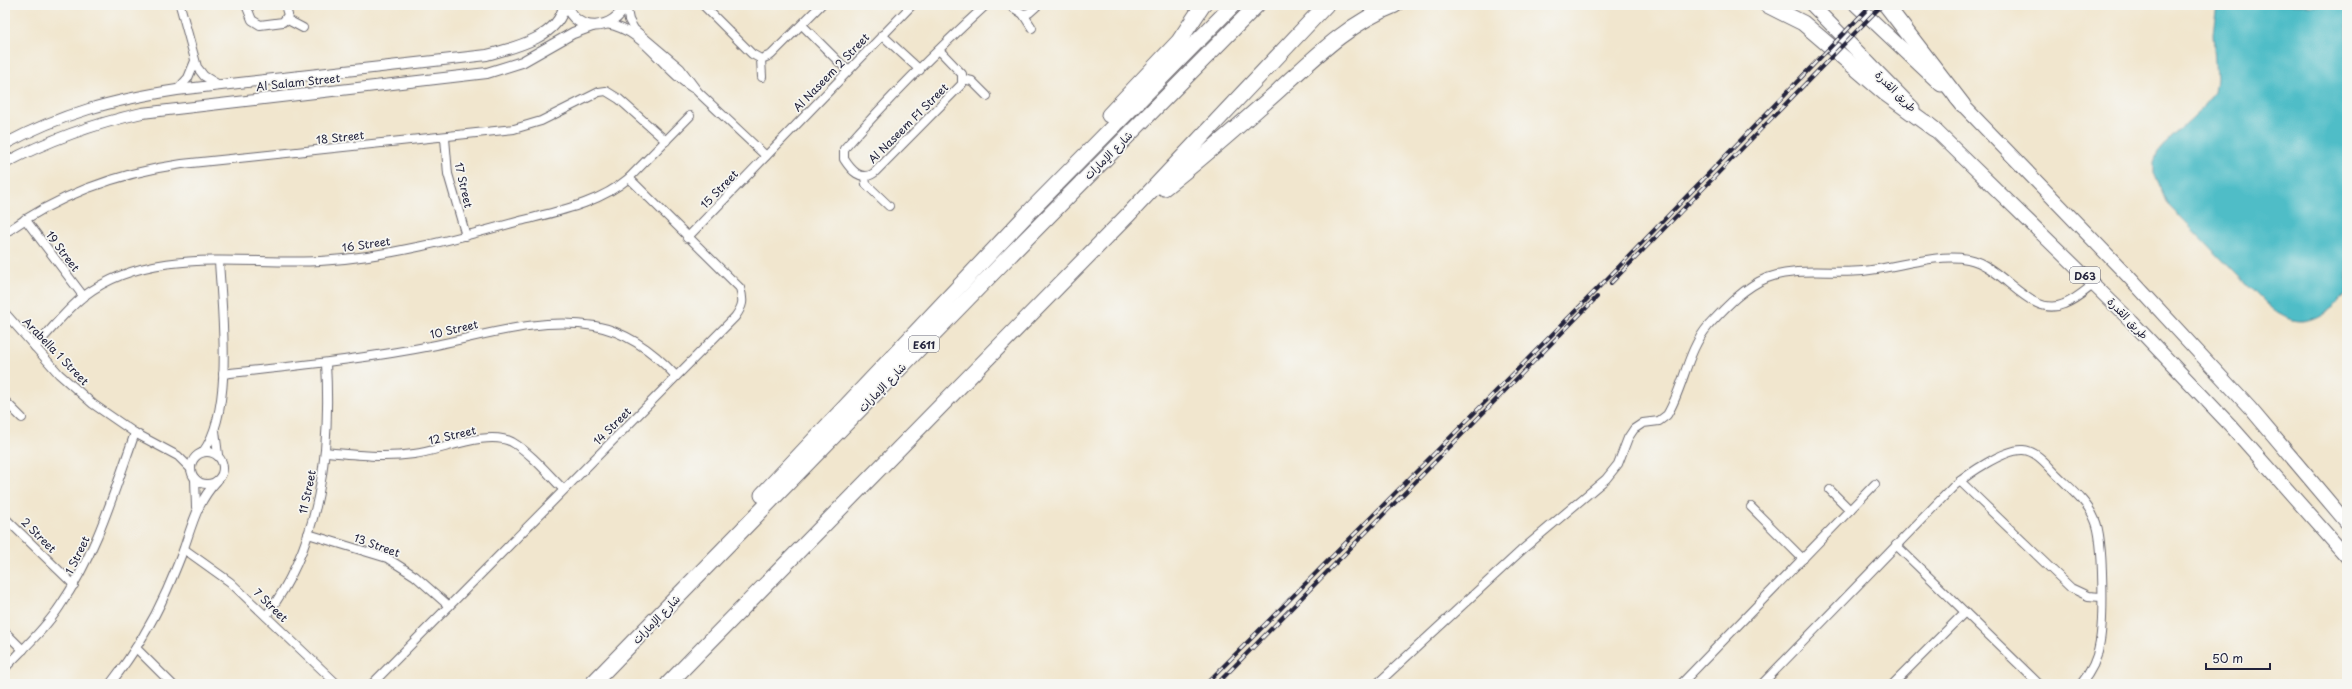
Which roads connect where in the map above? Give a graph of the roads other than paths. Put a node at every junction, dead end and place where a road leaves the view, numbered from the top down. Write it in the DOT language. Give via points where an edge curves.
graph roads {
  1 [pos="180,5"];
  2 [pos="246,5"];
  3 [pos="285,5"];
  4 [pos="565,5"];
  5 [pos="626,5"];
  6 [pos="703,5"];
  7 [pos="821,5"];
  8 [pos="912,5"];
  9 [pos="986,5"];
  10 [pos="1009,5"];
  11 [pos="1038,5"];
  12 [pos="1203,5"];
  13 [pos="1233,5"];
  14 [pos="1257,5"];
  15 [pos="1326,5"];
  16 [pos="1395,5"];
  17 [pos="1767,5"];
  18 [pos="1812,5"];
  19 [pos="1856,5"];
  20 [pos="1886,5"];
  21 [pos="1023,14"];
  22 [pos="286,19"];
  23 [pos="606,24"];
  24 [pos="802,25"];
  25 [pos="592,26"];
  26 [pos="303,28"];
  27 [pos="1032,28"];
  28 [pos="882,35"];
  29 [pos="940,51"];
  30 [pos="761,59"];
  31 [pos="194,61"];
  32 [pos="674,68"];
  33 [pos="847,70"];
  34 [pos="920,70"];
  35 [pos="762,77"];
  36 [pos="963,79"];
  37 [pos="219,85"];
  38 [pos="177,90"];
  39 [pos="988,96"];
  40 [pos="1963,105"];
  41 [pos="690,116"];
  42 [pos="1934,129"];
  43 [pos="445,138"];
  44 [pos="666,141"];
  45 [pos="5,144"];
  46 [pos="766,156"];
  47 [pos="5,163"];
  48 [pos="865,177"];
  49 [pos="629,178"];
  50 [pos="889,206"];
  51 [pos="1128,215"];
  52 [pos="25,219"];
  53 [pos="5,233"];
  54 [pos="466,236"];
  55 [pos="687,238"];
  56 [pos="219,262"];
  57 [pos="2094,284"];
  58 [pos="84,296"];
  59 [pos="5,313"];
  60 [pos="35,347"];
  61 [pos="326,363"];
  62 [pos="223,374"];
  63 [pos="676,376"];
  64 [pos="868,383"];
  65 [pos="5,401"];
  66 [pos="22,418"];
  67 [pos="215,428"];
  68 [pos="135,433"];
  69 [pos="326,452"];
  70 [pos="174,453"];
  71 [pos="200,453"];
  72 [pos="218,455"];
  73 [pos="191,469"];
  74 [pos="195,479"];
  75 [pos="217,481"];
  76 [pos="1960,481"];
  77 [pos="1875,484"];
  78 [pos="564,489"];
  79 [pos="1830,490"];
  80 [pos="1751,507"];
  81 [pos="196,510"];
  82 [pos="1850,510"];
  83 [pos="5,518"];
  84 [pos="2347,523"];
  85 [pos="308,534"];
  86 [pos="1896,545"];
  87 [pos="184,549"];
  88 [pos="2347,557"];
  89 [pos="1803,559"];
  90 [pos="74,585"];
  91 [pos="2101,597"];
  92 [pos="449,606"];
  93 [pos="1965,612"];
  94 [pos="266,616"];
  95 [pos="5,632"];
  96 [pos="136,648"];
  97 [pos="23,650"];
  98 [pos="609,667"];
  99 [pos="5,668"];
  100 [pos="110,684"];
  101 [pos="172,684"];
  102 [pos="337,684"];
  103 [pos="372,684"];
  104 [pos="592,684"];
  105 [pos="668,684"];
  106 [pos="1377,684"];
  107 [pos="1681,684"];
  108 [pos="1762,684"];
  109 [pos="1893,684"];
  110 [pos="2039,684"];
  111 [pos="2081,684"];
  1 -- 31 [label="street"];
  2 -- 22 [label="street" via="252,20 260,25 283,22"];
  3 -- 22 [label="street" via="288,15"];
  4 -- 25 [label="street" via="574,17"];
  4 -- 37 [label="street, Al Salam Street" via="560,17 547,31 522,44 487,55"];
  5 -- 23 [label="street" via="619,16"];
  5 -- 32 [label="street" via="634,29"];
  6 -- 30 [label="street" via="752,54"];
  7 -- 24 [label="street"];
  8 -- 28 [label="street, Al Naseem 2 Street"];
  9 -- 29 [label="street, Al Naseem F1 Street"];
  10 -- 21 [label="street"];
  11 -- 21 [label="street" via="1029,13"];
  12 -- 64 [label="highway" via="1169,53 941,292"];
  13 -- 64 [label="highway" via="1106,132"];
  14 -- 98 [label="highway, شارع الإمارات / E611"];
  15 -- 51 [label="highway"];
  16 -- 51 [label="highway" via="1362,21 1339,37 1221,142"];
  17 -- 42 [label="highway" via="1803,23 1886,94"];
  18 -- 42 [label="main road, طريق القدرة / D63"];
  19 -- 40 [label="main road, D63"];
  20 -- 40 [label="highway"];
  21 -- 27 [label="street"];
  22 -- 26 [label="street"];
  23 -- 25 [label="street, Al Salam Street"];
  23 -- 32 [label="street" via="624,29 638,37"];
  24 -- 30 [label="street" via="771,55"];
  24 -- 33 [label="street"];
  25 -- 47 [label="street, Al Salam Street" via="573,33 522,62 487,73 142,113 68,133"];
  28 -- 33 [label="street, Al Naseem 2 Street"];
  28 -- 34 [label="street"];
  29 -- 34 [label="street, Al Naseem F1 Street"];
  29 -- 36 [label="street, Al Naseem F1 Street" via="962,74"];
  30 -- 35 [label="street"];
  31 -- 37 [label="street" via="204,76"];
  31 -- 38 [label="street" via="188,78"];
  32 -- 46 [label="street"];
  33 -- 46 [label="street, Al Naseem 2 Street"];
  34 -- 48 [label="street, Al Naseem F1 Street" via="844,149 846,164"];
  36 -- 39 [label="street, Al Naseem F1 Street" via="972,81"];
  36 -- 48 [label="street, Al Naseem F1 Street" via="874,173"];
  37 -- 38 [label="street, Al Salam Street"];
  38 -- 45 [label="street, Al Salam Street" via="132,97 72,113"];
  40 -- 84 [label="main road, D63" via="2127,275 2250,408"];
  41 -- 44 [label="street, 16 Street"];
  42 -- 57 [label="main road, طريق القدرة / D63"];
  43 -- 44 [label="street, 18 Street" via="528,126 599,92 606,92 619,99"];
  43 -- 52 [label="street, 18 Street" via="159,167 101,183 73,194"];
  43 -- 54 [label="street, 17 Street" via="448,174"];
  44 -- 49 [label="street, 16 Street"];
  46 -- 55 [label="street, 15 Street"];
  48 -- 50 [label="street, Al Naseem F1 Street" via="866,184"];
  49 -- 54 [label="street, 16 Street" via="594,200"];
  49 -- 55 [label="street, 14 Street"];
  51 -- 105 [label="highway"];
  52 -- 53 [label="street, 18 Street"];
  52 -- 58 [label="street, 19 Street"];
  54 -- 56 [label="street, 16 Street" via="354,258"];
  55 -- 63 [label="street, 14 Street" via="740,288 744,299 735,317"];
  56 -- 58 [label="street, 16 Street" via="163,264 135,270 108,281"];
  56 -- 62 [label="street"];
  57 -- 88 [label="main road, طريق القدرة / D63" via="2231,426"];
  57 -- 106 [label="street" via="2065,304 2046,307 2029,300 1988,266 1949,257 1863,271 1778,276 1754,285 1740,294 1703,332 1667,415 1659,421 1644,423 1634,429 1618,464 1606,479 1523,549"];
  58 -- 60 [label="street, 16 Street"];
  59 -- 60 [label="street, Arabella 1 Street"];
  60 -- 68 [label="street, Arabella 1 Street" via="59,374 87,399"];
  61 -- 62 [label="street, 10 Street"];
  61 -- 63 [label="street, 10 Street" via="436,345 514,327 551,323 596,327 617,333 637,343 664,363"];
  61 -- 69 [label="street, 11 Street"];
  62 -- 67 [label="street"];
  63 -- 78 [label="street, 14 Street"];
  64 -- 98 [label="highway" via="674,586"];
  65 -- 66 [label="street"];
  67 -- 71 [label="street" via="210,441"];
  67 -- 72 [label="street"];
  68 -- 70 [label="street, Arabella 1 Street"];
  68 -- 90 [label="street, 1 Street" via="97,539"];
  69 -- 78 [label="street, 12 Street" via="373,456 414,454 487,438 500,438 512,442"];
  69 -- 85 [label="street, 11 Street" via="316,507"];
  70 -- 71 [label="street, Arabella 1 Street"];
  70 -- 73 [label="street, Arabella 1 Street"];
  71 -- 72 [label="street, Arabella 1 Street"];
  71 -- 73 [label="street"];
  72 -- 75 [label="street" via="224,468"];
  73 -- 74 [label="street, Arabella 1 Street"];
  74 -- 75 [label="street" via="206,484"];
  74 -- 81 [label="street, Arabella 1 Street"];
  75 -- 81 [label="street" via="205,494"];
  76 -- 86 [label="street"];
  76 -- 91 [label="street" via="2071,588 2088,596"];
  76 -- 91 [label="street" via="2013,451 2027,450 2038,456 2084,502 2095,519 2101,545"];
  77 -- 82 [label="street"];
  78 -- 92 [label="street, 14 Street"];
  79 -- 82 [label="street"];
  80 -- 89 [label="street"];
  81 -- 87 [label="street"];
  82 -- 89 [label="street"];
  83 -- 90 [label="street, 2 Street"];
  85 -- 92 [label="street, 13 Street" via="392,561 415,576"];
  85 -- 94 [label="street, 11 Street" via="288,582"];
  86 -- 93 [label="street"];
  86 -- 108 [label="street"];
  87 -- 94 [label="street, 7 Street" via="230,582"];
  87 -- 96 [label="street" via="167,590"];
  89 -- 107 [label="street"];
  90 -- 97 [label="street, 1 Street" via="59,608"];
  91 -- 111 [label="street" via="2100,646 2093,666"];
  92 -- 103 [label="street, 14 Street"];
  93 -- 109 [label="street"];
  93 -- 110 [label="street"];
  94 -- 102 [label="street, 7 Street"];
  95 -- 97 [label="street"];
  96 -- 100 [label="street"];
  96 -- 101 [label="street"];
  97 -- 99 [label="street, 1 Street"];
  98 -- 104 [label="highway, شارع الإمارات / E611"];
}
